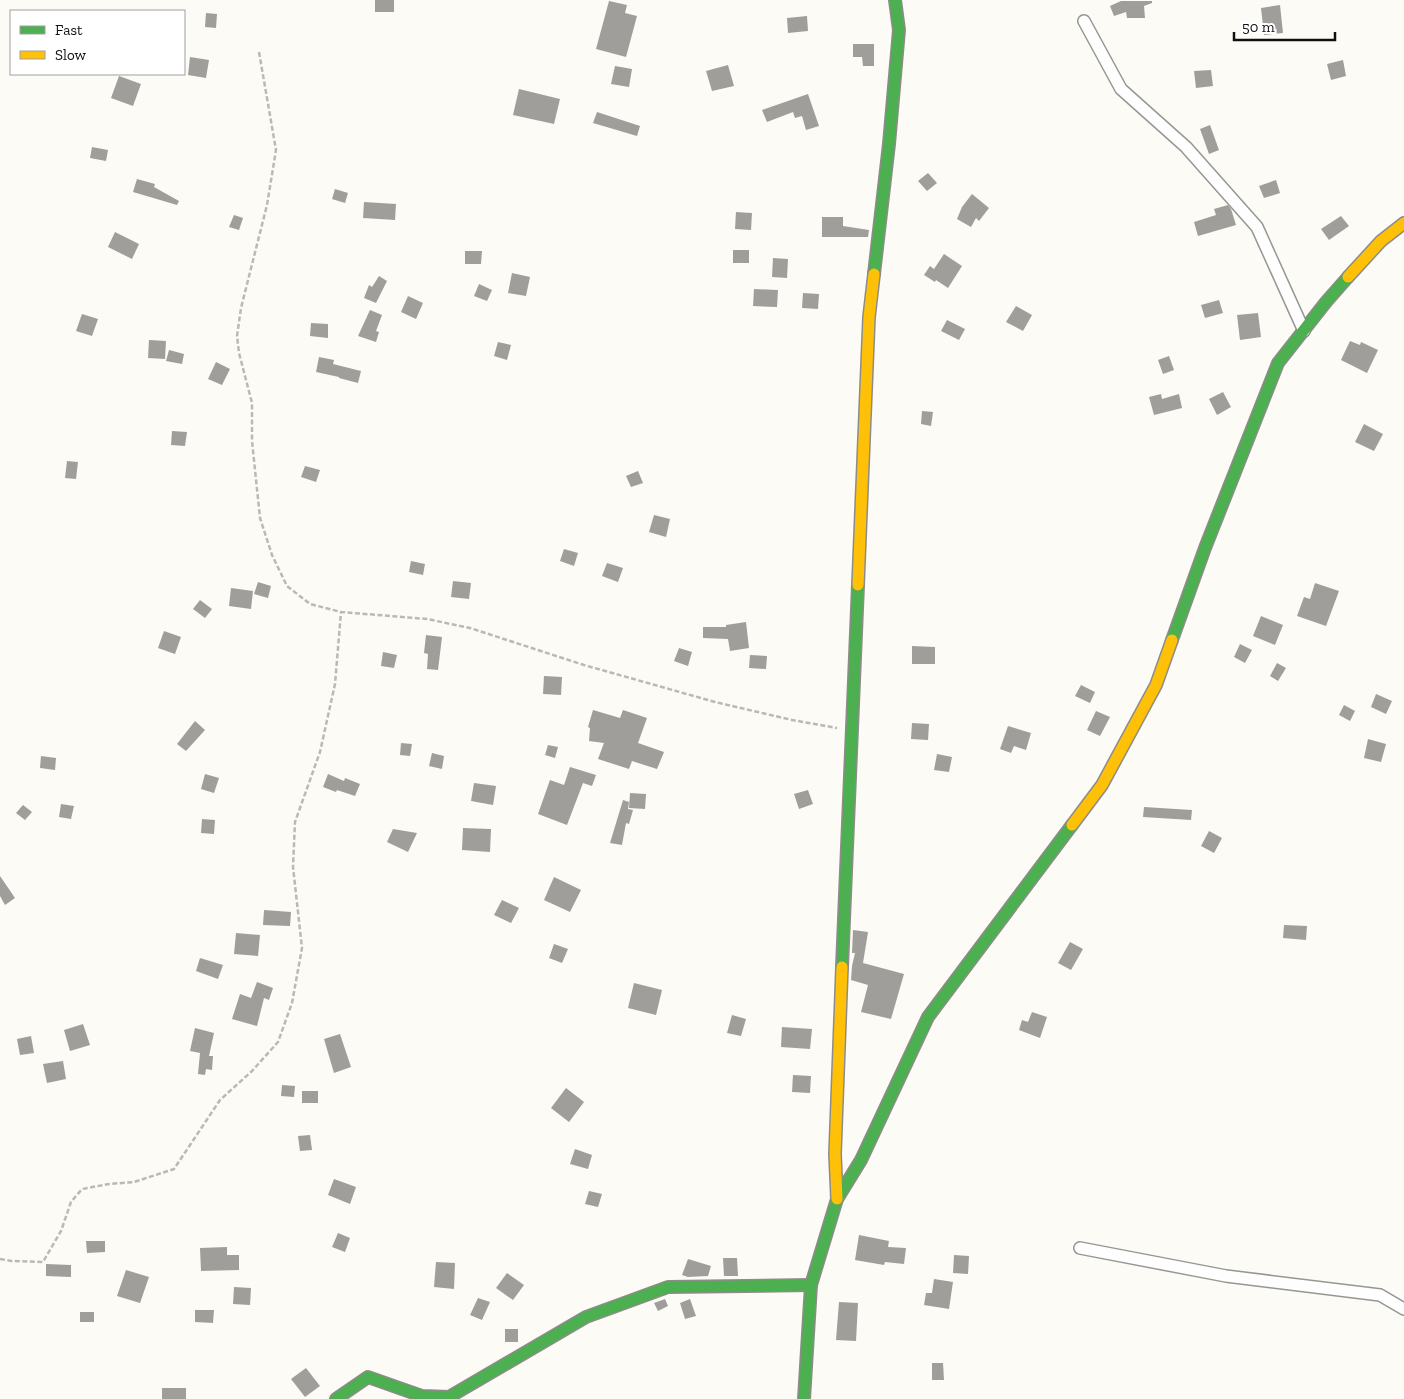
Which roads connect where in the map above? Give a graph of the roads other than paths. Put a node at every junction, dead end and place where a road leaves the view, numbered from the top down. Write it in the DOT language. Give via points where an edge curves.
graph roads {
  1 [pos="896,0"];
  2 [pos="1084,21"];
  3 [pos="1404,223"];
  4 [pos="1304,331"];
  5 [pos="838,1199"];
  6 [pos="1080,1248"];
  7 [pos="811,1285"];
  8 [pos="1404,1309"];
  9 [pos="336,1399"];
  10 [pos="804,1399"];
  1 -- 5 [label="street" via="899,30 869,317 835,1154"];
  2 -- 4 [label="street" via="1121,89 1186,147 1257,227"];
  3 -- 4 [label="street" via="1381,242"];
  4 -- 5 [label="street" via="1278,363 1205,548 1156,684 1102,785 928,1017 861,1160"];
  5 -- 7 [label="street"];
  6 -- 8 [label="street" via="1226,1276 1380,1295"];
  7 -- 9 [label="street" via="668,1287 586,1317 449,1397 422,1396 368,1377"];
  7 -- 10 [label="street"];
}
